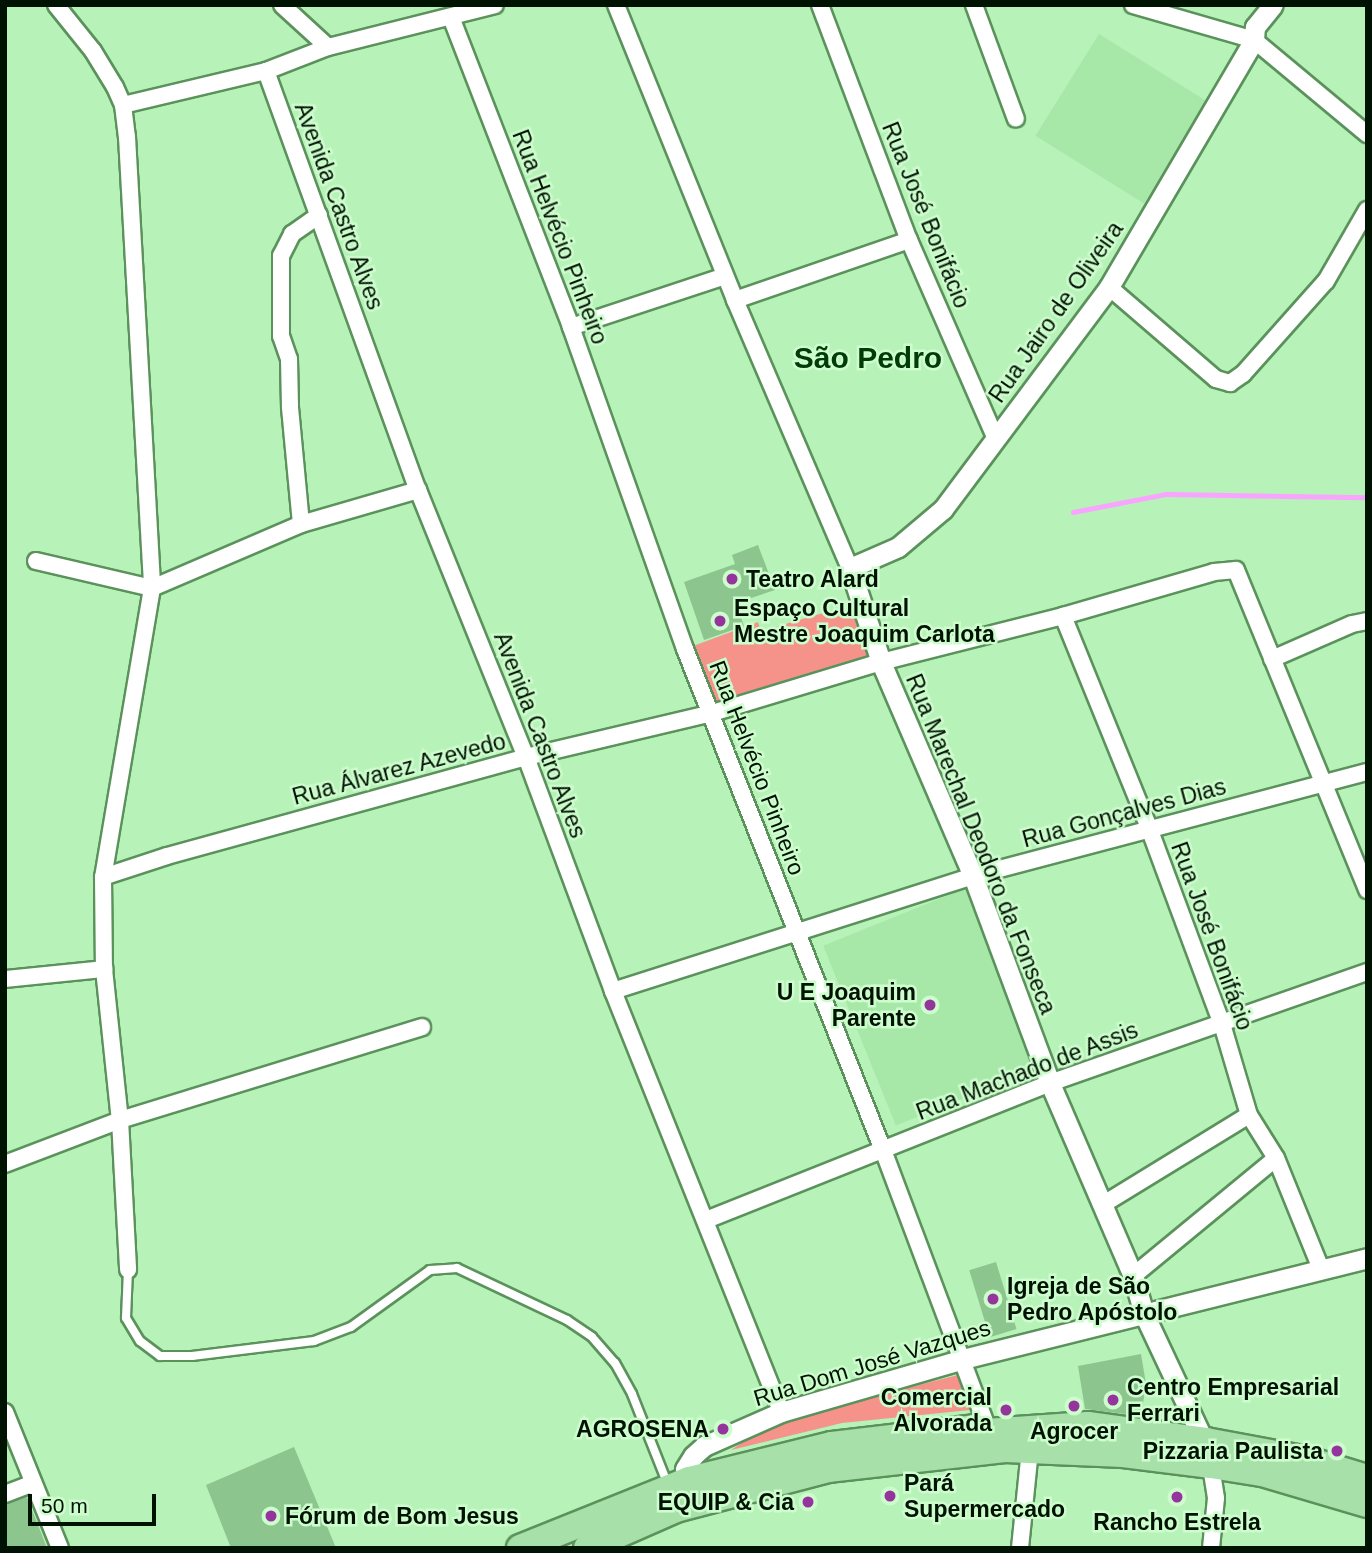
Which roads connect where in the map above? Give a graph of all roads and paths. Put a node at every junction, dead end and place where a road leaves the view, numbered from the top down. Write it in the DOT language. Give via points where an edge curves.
graph roads {
  1 [pos="57,5"];
  2 [pos="282,5"];
  3 [pos="495,5"];
  4 [pos="616,5"];
  5 [pos="820,5"];
  6 [pos="974,5"];
  7 [pos="1133,5"];
  8 [pos="1273,5"];
  9 [pos="451,17"];
  10 [pos="1254,40"];
  11 [pos="328,47"];
  12 [pos="266,71"];
  13 [pos="123,105"];
  14 [pos="1016,119"];
  15 [pos="1367,134"];
  16 [pos="1367,210"];
  17 [pos="319,215"];
  18 [pos="909,240"];
  19 [pos="725,276"];
  20 [pos="1109,287"];
  21 [pos="734,300"];
  22 [pos="571,327"];
  23 [pos="996,439"];
  24 [pos="418,490"];
  25 [pos="302,523"];
  26 [pos="36,561"];
  27 [pos="850,568"];
  28 [pos="152,588"];
  29 [pos="1063,616"];
  30 [pos="1367,621"];
  31 [pos="1272,659"];
  32 [pos="881,662"];
  33 [pos="712,713"];
  34 [pos="526,757"];
  35 [pos="1367,772"];
  36 [pos="1323,786"];
  37 [pos="1149,828"];
  38 [pos="973,876"];
  39 [pos="103,877"];
  40 [pos="1367,890"];
  41 [pos="797,934"];
  42 [pos="104,969"];
  43 [pos="1367,972"];
  44 [pos="5,979"];
  45 [pos="613,991"];
  46 [pos="1222,1024"];
  47 [pos="422,1027"];
  48 [pos="1050,1083"];
  49 [pos="1249,1115"];
  50 [pos="120,1120"];
  51 [pos="883,1150"];
  52 [pos="1276,1158"];
  53 [pos="5,1164"];
  54 [pos="1102,1205"];
  55 [pos="706,1220"];
  56 [pos="1367,1258"];
  57 [pos="1321,1269"];
  58 [pos="128,1270"];
  59 [pos="1133,1276"];
  60 [pos="1144,1314"];
  61 [pos="962,1359"];
  62 [pos="5,1412"];
  63 [pos="781,1412"];
  64 [pos="1007,1443"];
  65 [pos="1208,1453"];
  66 [pos="1367,1478"];
  67 [pos="33,1483"];
  68 [pos="5,1494"];
  69 [pos="682,1495"];
  70 [pos="1367,1504"];
  71 [pos="588,1541"];
  72 [pos="60,1548"];
  73 [pos="520,1548"];
  74 [pos="1020,1548"];
  75 [pos="1211,1548"];
  1 -- 13 [label="street" via="105,68"];
  2 -- 11 [label="street"];
  3 -- 9 [label="street"];
  4 -- 19 [label="street, Rua Marechal Deodoro da Fonseca"];
  5 -- 18 [label="street, Rua José Bonifácio"];
  6 -- 14 [label="street"];
  7 -- 10 [label="street"];
  8 -- 10 [label="street, Rua Jairo de Oliveira" via="1255,27"];
  9 -- 11 [label="street"];
  9 -- 22 [label="street, Rua Helvécio Pinheiro"];
  10 -- 15 [label="street"];
  10 -- 20 [label="street, Rua Jairo de Oliveira"];
  11 -- 12 [label="street"];
  12 -- 13 [label="street"];
  12 -- 17 [label="street, Avenida Castro Alves"];
  13 -- 28 [label="street"];
  16 -- 20 [label="street" via="1326,281 1230,383 1216,379"];
  17 -- 24 [label="street, Avenida Castro Alves"];
  17 -- 25 [label="street" via="292,234 281,256 281,336 289,359"];
  18 -- 21 [label="street"];
  18 -- 23 [label="street, Rua José Bonifácio"];
  19 -- 21 [label="street, Rua Marechal Deodoro da Fonseca"];
  19 -- 22 [label="street"];
  20 -- 23 [label="street, Rua Jairo de Oliveira"];
  21 -- 27 [label="street, Rua Marechal Deodoro da Fonseca"];
  22 -- 33 [label="street, Rua Helvécio Pinheiro"];
  23 -- 27 [label="street, Rua Jairo de Oliveira" via="943,509 921,529 898,547"];
  24 -- 25 [label="street"];
  24 -- 34 [label="street, Avenida Castro Alves"];
  25 -- 28 [label="street"];
  26 -- 28 [label="street"];
  27 -- 32 [label="street, Rua Marechal Deodoro da Fonseca"];
  28 -- 39 [label="street"];
  29 -- 31 [label="street, Rua Álvarez Azevedo" via="1214,572 1236,570"];
  29 -- 32 [label="street, Rua Álvarez Azevedo"];
  29 -- 37 [label="street, Rua José Bonifácio"];
  30 -- 31 [label="street"];
  31 -- 36 [label="street"];
  32 -- 33 [label="street, Rua Álvarez Azevedo"];
  32 -- 38 [label="street, Rua Marechal Deodoro da Fonseca"];
  33 -- 34 [label="street, Rua Álvarez Azevedo"];
  33 -- 41 [label="street, Rua Helvécio Pinheiro"];
  34 -- 39 [label="street, Rua Álvarez Azevedo"];
  34 -- 45 [label="street, Avenida Castro Alves"];
  35 -- 36 [label="street, Rua Gonçalves Dias"];
  36 -- 37 [label="street, Rua Gonçalves Dias"];
  36 -- 40 [label="street"];
  37 -- 38 [label="street, Rua Gonçalves Dias"];
  37 -- 46 [label="street, Rua José Bonifácio"];
  38 -- 41 [label="street, Rua Gonçalves Dias"];
  38 -- 48 [label="street, Rua Marechal Deodoro da Fonseca"];
  39 -- 42 [label="street"];
  41 -- 45 [label="street, Rua Gonçalves Dias"];
  41 -- 51 [label="street, Rua Helvécio Pinheiro"];
  42 -- 44 [label="street"];
  42 -- 50 [label="street"];
  43 -- 46 [label="street, Rua Machado de Assis"];
  45 -- 55 [label="street, Avenida Castro Alves"];
  46 -- 48 [label="street, Rua Machado de Assis"];
  46 -- 49 [label="street, Rua José Bonifácio"];
  47 -- 50 [label="street"];
  48 -- 51 [label="street, Rua Machado de Assis"];
  48 -- 54 [label="street, Rua Marechal Deodoro da Fonseca"];
  49 -- 52 [label="street, Rua José Bonifácio"];
  49 -- 54 [label="street"];
  50 -- 53 [label="street"];
  50 -- 58 [label="street"];
  51 -- 55 [label="street, Rua Machado de Assis"];
  51 -- 61 [label="street, Rua Helvécio Pinheiro"];
  52 -- 57 [label="street, Rua José Bonifácio"];
  52 -- 59 [label="street"];
  54 -- 59 [label="street, Rua Marechal Deodoro da Fonseca"];
  55 -- 63 [label="street, Avenida Castro Alves"];
  56 -- 57 [label="street, Rua Dom José Vazques"];
  57 -- 60 [label="street, Rua Dom José Vazques"];
  58 -- 69 [label="lane" via="126,1318 140,1341 160,1356 192,1356 314,1341 351,1327 430,1270 457,1268 592,1337 615,1363"];
  59 -- 60 [label="street, Rua Marechal Deodoro da Fonseca"];
  60 -- 61 [label="street, Rua Dom José Vazques"];
  60 -- 65 [label="street, Rua Marechal Deodoro da Fonseca"];
  61 -- 63 [label="street, Rua Dom José Vazques"];
  61 -- 64 [label="street, Rua Helvécio Pinheiro"];
  62 -- 67 [label="street"];
  63 -- 69 [label="street, Rua Dom José Vazques" via="704,1446 685,1469"];
  64 -- 65 [label="highway" via="1123,1454"];
  64 -- 65 [label="highway" via="1088,1425"];
  64 -- 69 [label="highway"];
  64 -- 74 [label="street, Rua Helvécio Pinheiro"];
  65 -- 66 [label="highway" via="1308,1460"];
  65 -- 70 [label="highway" via="1262,1474"];
  65 -- 75 [label="street, Rua Marechal Deodoro da Fonseca" via="1216,1498"];
  67 -- 68 [label="street"];
  67 -- 72 [label="street"];
  69 -- 71 [label="highway"];
  71 -- 73 [label="highway"];
}
